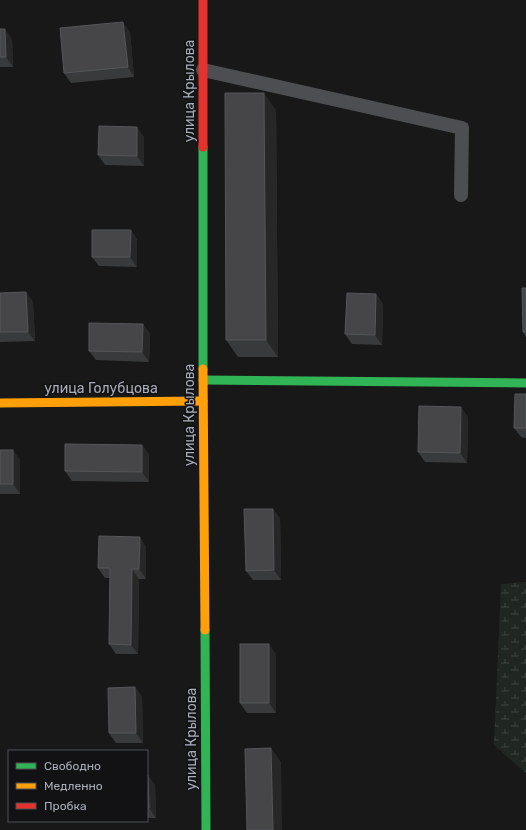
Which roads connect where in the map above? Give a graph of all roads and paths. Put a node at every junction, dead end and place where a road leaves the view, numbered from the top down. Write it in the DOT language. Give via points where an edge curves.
graph roads {
  1 [pos="203,0"];
  2 [pos="203,70"];
  3 [pos="461,195"];
  4 [pos="203,380"];
  5 [pos="526,383"];
  6 [pos="203,401"];
  7 [pos="0,402"];
  8 [pos="206,830"];
  1 -- 2 [label="street, улица Крылова"];
  2 -- 3 [label="lane" via="462,128"];
  2 -- 4 [label="street, улица Крылова"];
  4 -- 5 [label="street"];
  4 -- 6 [label="street, улица Крылова"];
  6 -- 7 [label="street, улица Голубцова"];
  6 -- 8 [label="street, улица Крылова"];
}
